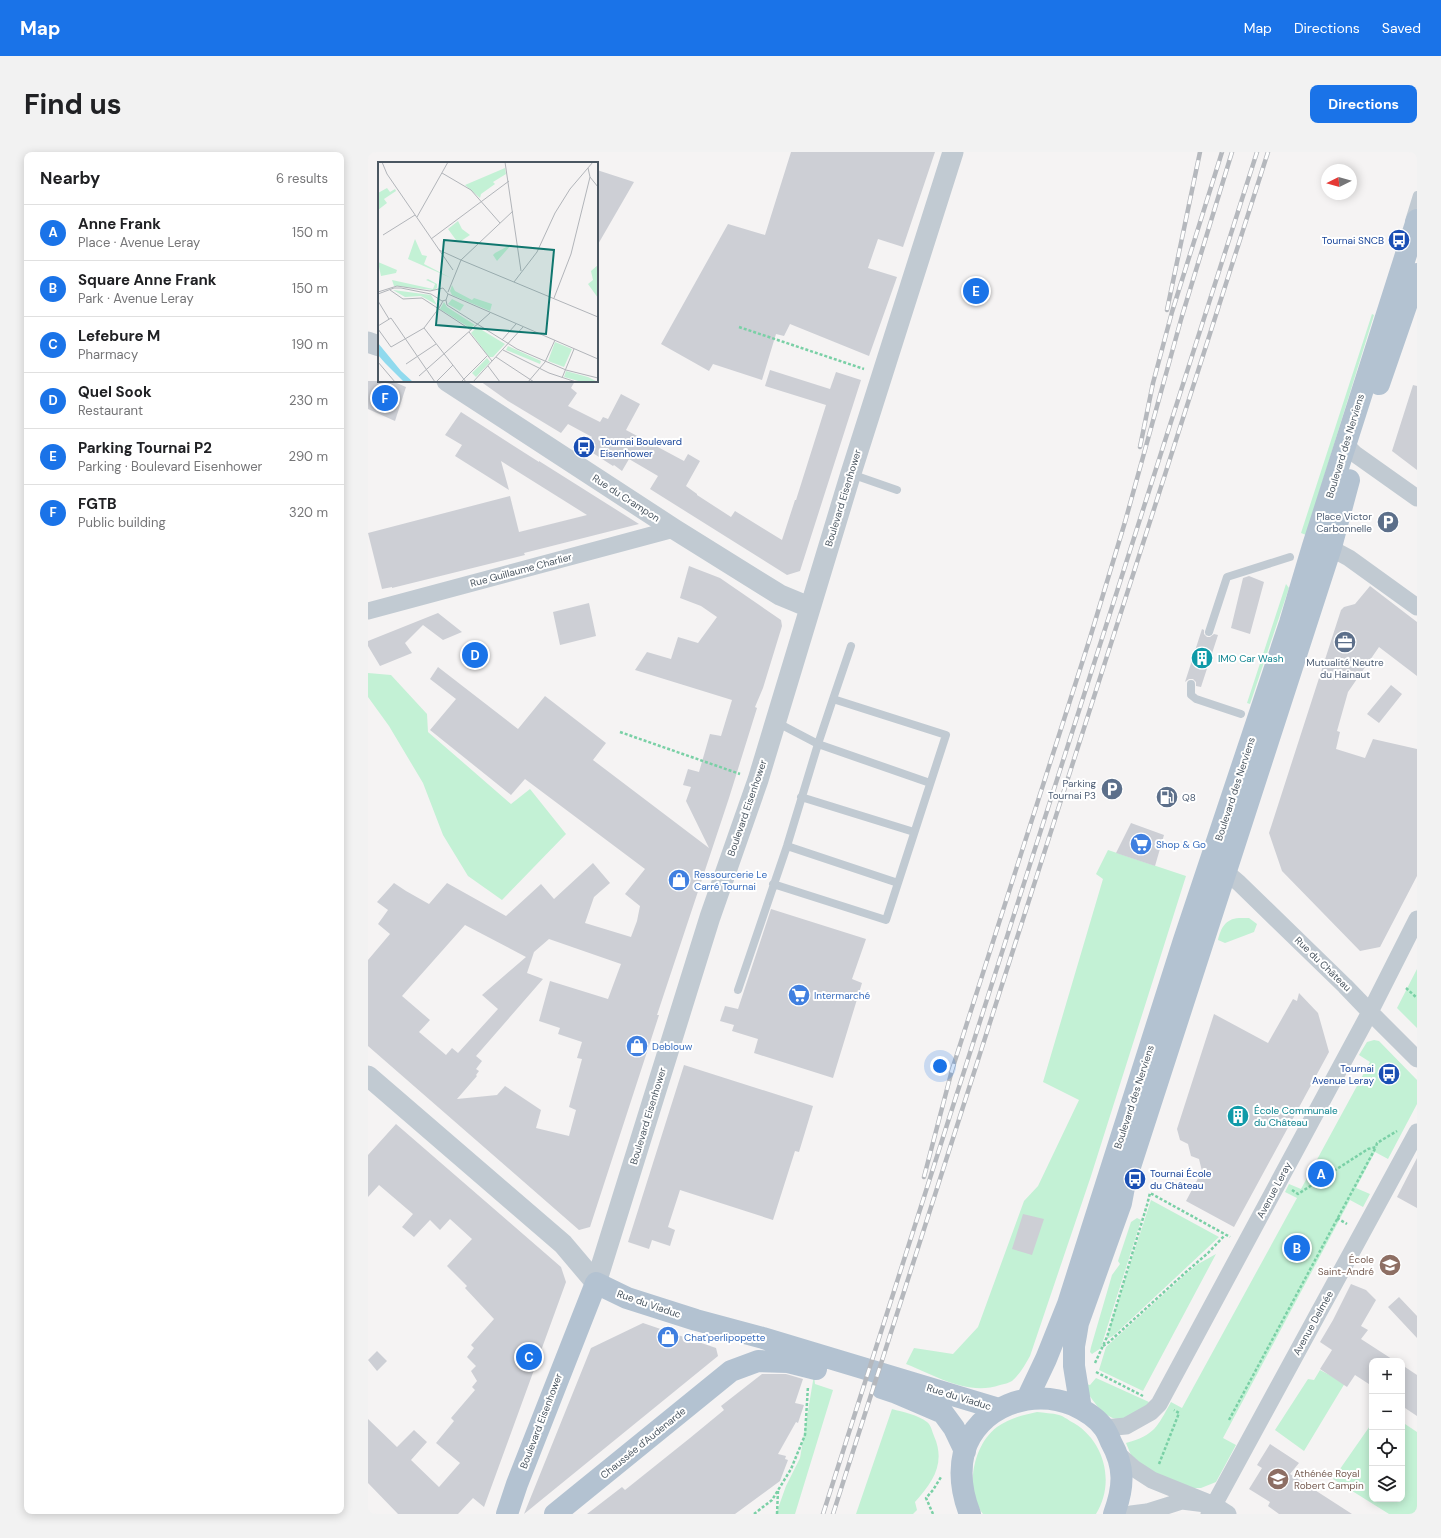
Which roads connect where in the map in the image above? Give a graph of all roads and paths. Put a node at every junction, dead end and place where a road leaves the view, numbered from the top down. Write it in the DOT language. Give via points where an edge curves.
graph roads {
  1 [pos="953,152"];
  2 [pos="1417,195"];
  3 [pos="1417,220"];
  4 [pos="1417,274"];
  5 [pos="739,327"];
  6 [pos="368,342"];
  7 [pos="378,346"];
  8 [pos="882,375"];
  9 [pos="449,382"];
  10 [pos="1350,449"];
  11 [pos="851,473"];
  12 [pos="897,490"];
  13 [pos="1417,498"];
  14 [pos="674,529"];
  15 [pos="1323,544"];
  16 [pos="1290,557"];
  17 [pos="809,607"];
  18 [pos="1417,607"];
  19 [pos="368,611"];
  20 [pos="1209,632"];
  21 [pos="851,646"];
  22 [pos="1192,684"];
  23 [pos="833,699"];
  24 [pos="1241,714"];
  25 [pos="775,722"];
  26 [pos="620,732"];
  27 [pos="818,744"];
  28 [pos="758,780"];
  29 [pos="930,783"];
  30 [pos="801,797"];
  31 [pos="914,832"];
  32 [pos="787,846"];
  33 [pos="1217,869"];
  34 [pos="898,883"];
  35 [pos="773,884"];
  36 [pos="1417,920"];
  37 [pos="1406,988"];
  38 [pos="738,990"];
  39 [pos="1417,998"];
  40 [pos="1370,1012"];
  41 [pos="1417,1059"];
  42 [pos="368,1076"];
  43 [pos="1397,1130"];
  44 [pos="1417,1132"];
  45 [pos="1376,1147"];
  46 [pos="1298,1194"];
  47 [pos="596,1282"];
  48 [pos="1060,1325"];
  49 [pos="732,1330"];
  50 [pos="1102,1347"];
  51 [pos="811,1368"];
  52 [pos="730,1371"];
  53 [pos="1083,1372"];
  54 [pos="1027,1399"];
  55 [pos="1161,1401"];
  56 [pos="999,1409"];
  57 [pos="1081,1409"];
  58 [pos="1229,1420"];
  59 [pos="1104,1428"];
  60 [pos="965,1451"];
  61 [pos="1118,1454"];
  62 [pos="1152,1480"];
  63 [pos="778,1489"];
  64 [pos="511,1510"];
  65 [pos="1217,1511"];
  66 [pos="555,1514"];
  67 [pos="754,1514"];
  68 [pos="777,1514"];
  69 [pos="970,1514"];
  70 [pos="1114,1514"];
  71 [pos="1131,1514"];
  1 -- 8 [label="street, Boulevard Eisenhower"];
  2 -- 48 [label="lane" via="1290,600 1084,1233"];
  3 -- 10 [label="main road, Boulevard des Nerviens"];
  4 -- 10 [label="main road, Boulevard des Nerviens"];
  5 -- 8 [label="path"];
  6 -- 7 [label="street"];
  8 -- 11 [label="street, Boulevard Eisenhower"];
  9 -- 14 [label="street, Rue du Crampon"];
  10 -- 13 [label="street"];
  10 -- 15 [label="main road, Boulevard des Nerviens"];
  11 -- 12 [label="lane"];
  11 -- 17 [label="street, Boulevard Eisenhower"];
  14 -- 17 [label="street, Rue du Crampon" via="780,595"];
  14 -- 19 [label="street, Rue Guillaume Charlier"];
  15 -- 18 [label="street" via="1349,558"];
  15 -- 33 [label="main road, Boulevard des Nerviens" via="1290,623"];
  16 -- 20 [label="lane" via="1227,577"];
  17 -- 25 [label="street, Boulevard Eisenhower"];
  21 -- 23 [label="lane"];
  22 -- 24 [label="lane" via="1191,695 1196,699"];
  23 -- 27 [label="lane"];
  23 -- 29 [label="lane" via="946,736"];
  25 -- 27 [label="lane"];
  25 -- 28 [label="street, Boulevard Eisenhower"];
  26 -- 28 [label="path"];
  27 -- 29 [label="lane"];
  27 -- 30 [label="lane"];
  28 -- 47 [label="street, Boulevard Eisenhower" via="708,924"];
  29 -- 31 [label="lane"];
  30 -- 31 [label="lane"];
  30 -- 32 [label="lane"];
  31 -- 34 [label="lane"];
  32 -- 34 [label="lane"];
  32 -- 35 [label="lane"];
  33 -- 40 [label="street, Rue du Château" via="1239,883"];
  33 -- 48 [label="main road, Boulevard des Nerviens"];
  33 -- 53 [label="main road, Boulevard des Nerviens" via="1121,1203 1078,1323 1074,1346"];
  34 -- 35 [label="lane" via="886,920"];
  35 -- 38 [label="lane"];
  36 -- 40 [label="street, Avenue Leray"];
  37 -- 39 [label="path"];
  40 -- 41 [label="street, Rue du Château"];
  40 -- 55 [label="street, Avenue Leray"];
  42 -- 47 [label="street, Rue du Viaduc" via="563,1244"];
  43 -- 45 [label="path" via="1377,1143"];
  44 -- 65 [label="street, Avenue Delmée"];
  45 -- 46 [label="path" via="1368,1149"];
  45 -- 58 [label="path"];
  47 -- 49 [label="main road, Rue du Viaduc" via="627,1298"];
  47 -- 64 [label="main road, Boulevard Eisenhower"];
  48 -- 54 [label="main road, Boulevard des Nerviens"];
  49 -- 52 [label="main road" via="737,1344 737,1354"];
  49 -- 56 [label="main road, Rue du Viaduc"];
  50 -- 50 [label="path" via="1208,1253 1225,1235 1150,1193"];
  50 -- 53 [label="path"];
  51 -- 52 [label="main road, Rue du Viaduc" via="788,1362 758,1361"];
  51 -- 60 [label="main road, Rue du Viaduc" via="894,1392 943,1413 954,1428"];
  51 -- 63 [label="path" via="804,1435 791,1469"];
  52 -- 66 [label="main road, Chaussée d'Audenarde"];
  53 -- 55 [label="path" via="1148,1399"];
  53 -- 57 [label="main road, Boulevard des Nerviens"];
  54 -- 56 [label="main road"];
  54 -- 57 [label="main road" via="1046,1398 1064,1401"];
  55 -- 59 [label="street, Avenue Leray" via="1151,1412 1126,1426"];
  55 -- 62 [label="path" via="1179,1413"];
  56 -- 60 [label="main road" via="983,1421 971,1437"];
  57 -- 59 [label="main road"];
  59 -- 61 [label="main road"];
  60 -- 69 [label="main road" via="961,1477 964,1499"];
  61 -- 62 [label="street"];
  61 -- 70 [label="main road" via="1122,1475 1120,1496"];
  62 -- 65 [label="street"];
  63 -- 67 [label="path" via="772,1500"];
  63 -- 68 [label="path"];
  65 -- 71 [label="street" via="1182,1500 1147,1512"];
}
